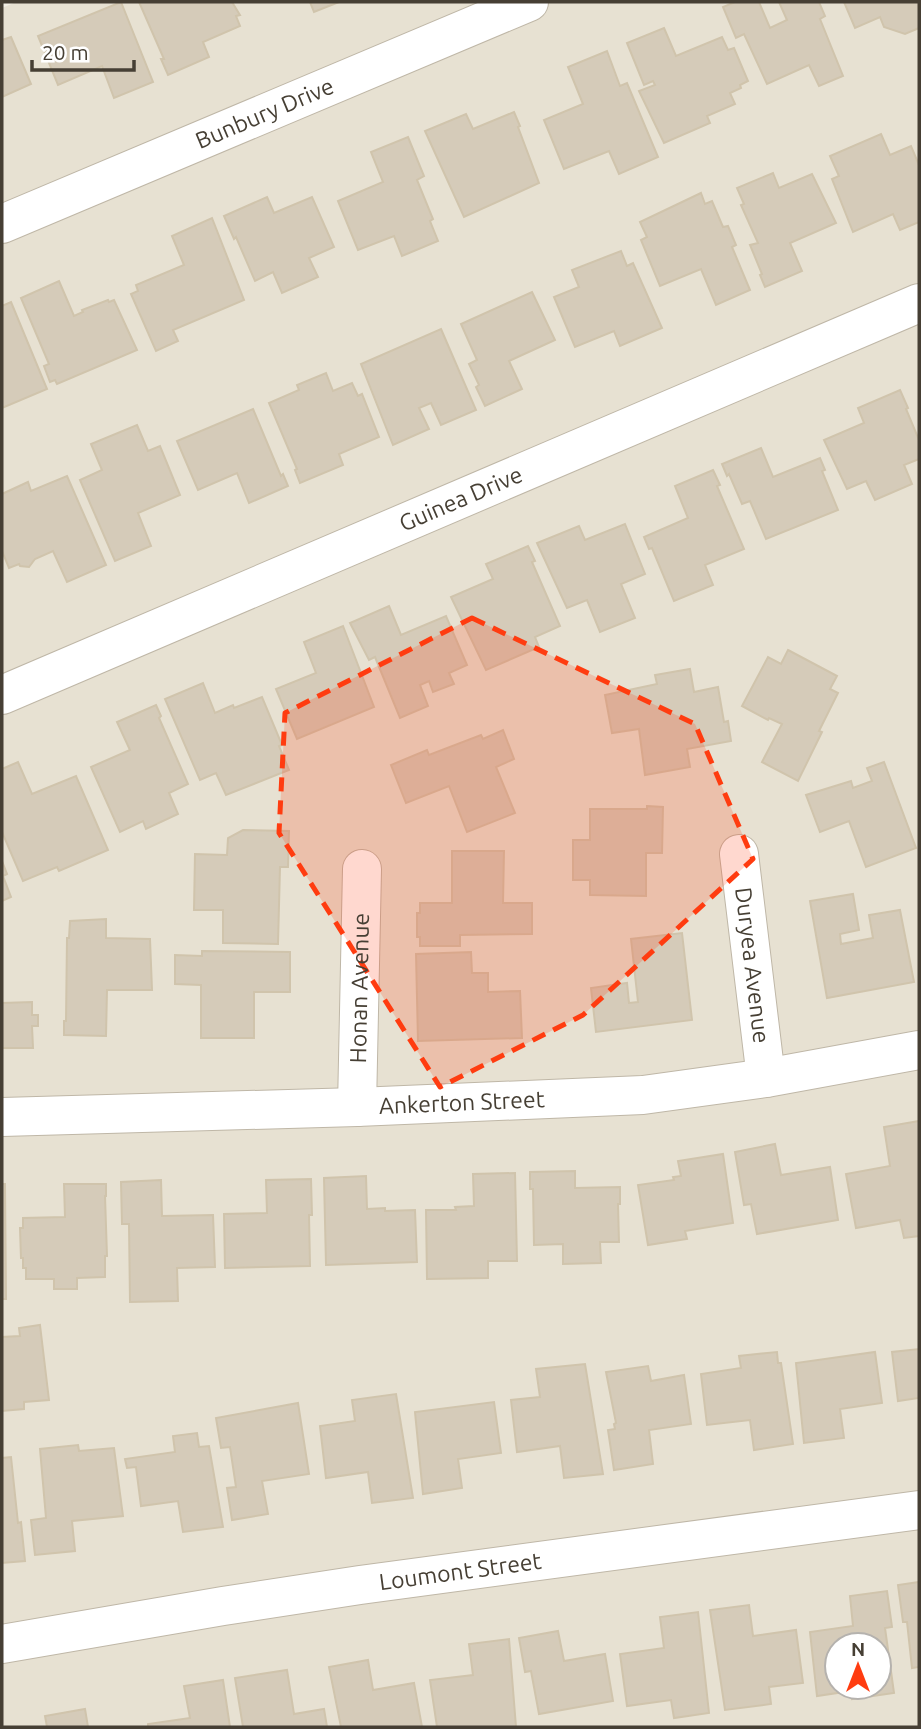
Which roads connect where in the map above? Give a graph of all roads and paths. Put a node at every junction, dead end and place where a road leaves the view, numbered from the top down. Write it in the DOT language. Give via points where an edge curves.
graph roads {
  1 [pos="529,2"];
  2 [pos="2,224"];
  3 [pos="919,303"];
  4 [pos="2,695"];
  5 [pos="739,854"];
  6 [pos="362,869"];
  7 [pos="919,1050"];
  8 [pos="766,1078"];
  9 [pos="357,1107"];
  10 [pos="2,1117"];
  11 [pos="919,1510"];
  12 [pos="2,1644"];
  1 -- 2 [label="street, Bunbury Drive"];
  3 -- 4 [label="street, Guinea Drive"];
  5 -- 8 [label="street, Duryea Avenue"];
  6 -- 9 [label="street, Honan Avenue"];
  7 -- 8 [label="street, Ankerton Street"];
  8 -- 9 [label="street, Ankerton Street" via="643,1095"];
  9 -- 10 [label="street, Ankerton Street"];
  11 -- 12 [label="street, Loumont Street" via="360,1585"];
}
